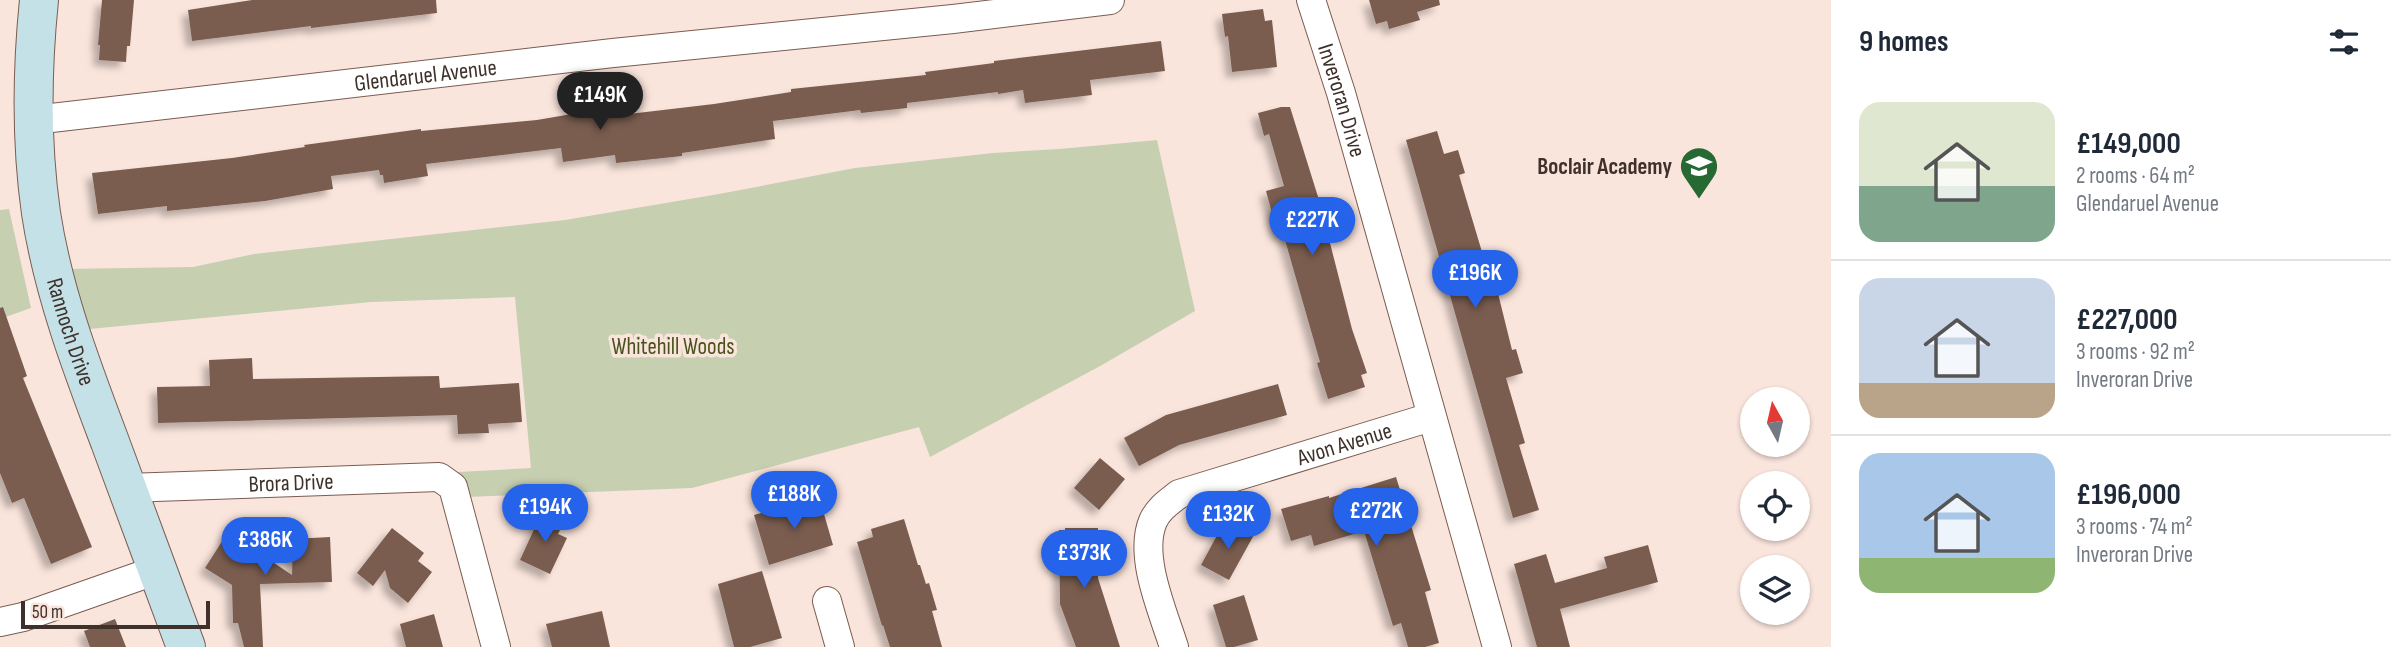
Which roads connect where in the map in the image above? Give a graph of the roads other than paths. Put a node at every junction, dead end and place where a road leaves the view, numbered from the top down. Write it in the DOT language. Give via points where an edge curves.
graph roads {
  1 [pos="39,0"];
  2 [pos="1110,0"];
  3 [pos="1311,0"];
  4 [pos="34,120"];
  5 [pos="1431,417"];
  6 [pos="127,488"];
  7 [pos="158,570"];
  8 [pos="827,601"];
  9 [pos="0,622"];
  10 [pos="186,647"];
  11 [pos="496,647"];
  12 [pos="840,647"];
  13 [pos="1174,647"];
  14 [pos="1497,647"];
  1 -- 4 [label="street, Rannoch Drive"];
  2 -- 4 [label="street, Glendaruel Avenue"];
  3 -- 5 [label="street, Inveroran Drive"];
  4 -- 6 [label="street, Rannoch Drive" via="41,212 53,275"];
  5 -- 13 [label="street, Avon Avenue" via="1179,494 1163,505 1151,527 1148,553"];
  5 -- 14 [label="street, Inveroran Drive"];
  6 -- 7 [label="street, Rannoch Drive"];
  6 -- 11 [label="street, Brora Drive" via="439,477 453,487"];
  7 -- 9 [label="street"];
  7 -- 10 [label="street, Rannoch Drive"];
  8 -- 12 [label="street"];
}
